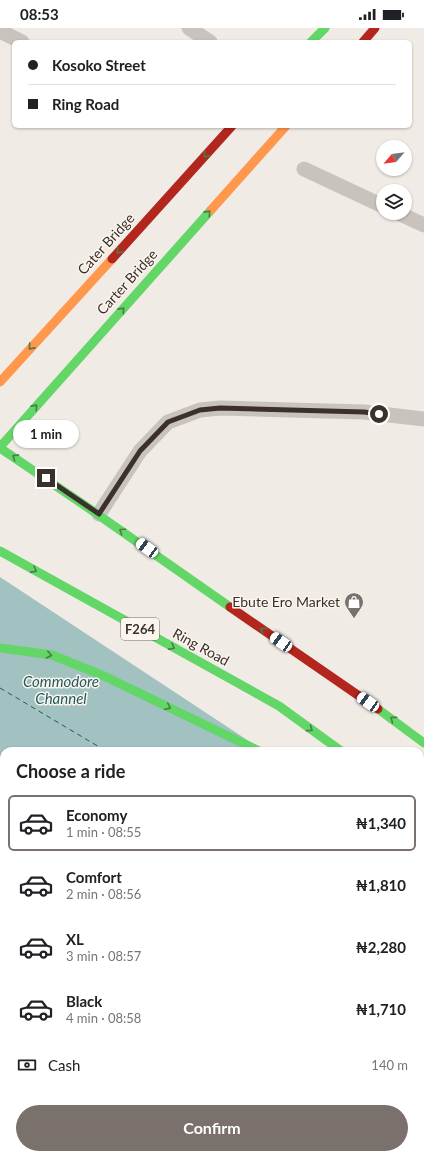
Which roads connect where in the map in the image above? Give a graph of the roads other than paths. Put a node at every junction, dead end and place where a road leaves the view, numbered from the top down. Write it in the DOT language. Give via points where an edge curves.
graph roads {
  1 [pos="189,28"];
  2 [pos="325,28"];
  3 [pos="376,28"];
  4 [pos="0,31"];
  5 [pos="18,40"];
  6 [pos="207,40"];
  7 [pos="313,40"];
  8 [pos="365,40"];
  9 [pos="230,128"];
  10 [pos="284,128"];
  11 [pos="304,170"];
  12 [pos="376,203"];
  13 [pos="412,219"];
  14 [pos="423,223"];
  15 [pos="0,382"];
  16 [pos="424,419"];
  17 [pos="0,447"];
  18 [pos="99,514"];
  19 [pos="0,551"];
  20 [pos="0,648"];
  21 [pos="424,742"];
  22 [pos="251,747"];
  23 [pos="335,747"];
  1 -- 6 [label="street"];
  2 -- 7 [label="main road"];
  3 -- 8 [label="main road"];
  4 -- 5 [label="street"];
  9 -- 15 [label="main road, Cater Bridge, one-way"];
  17 -- 10 [label="main road, Carter Bridge, one-way"];
  11 -- 12 [label="street"];
  13 -- 14 [label="street"];
  16 -- 18 [label="street" via="364,412 220,408 200,410 168,422 140,451"];
  18 -- 17 [label="main road, one-way"];
  21 -- 18 [label="main road, one-way"];
  19 -- 23 [label="main road, Ring Road / F264, one-way" via="279,706"];
  20 -- 22 [label="main road, one-way" via="52,654 104,676"];
}
